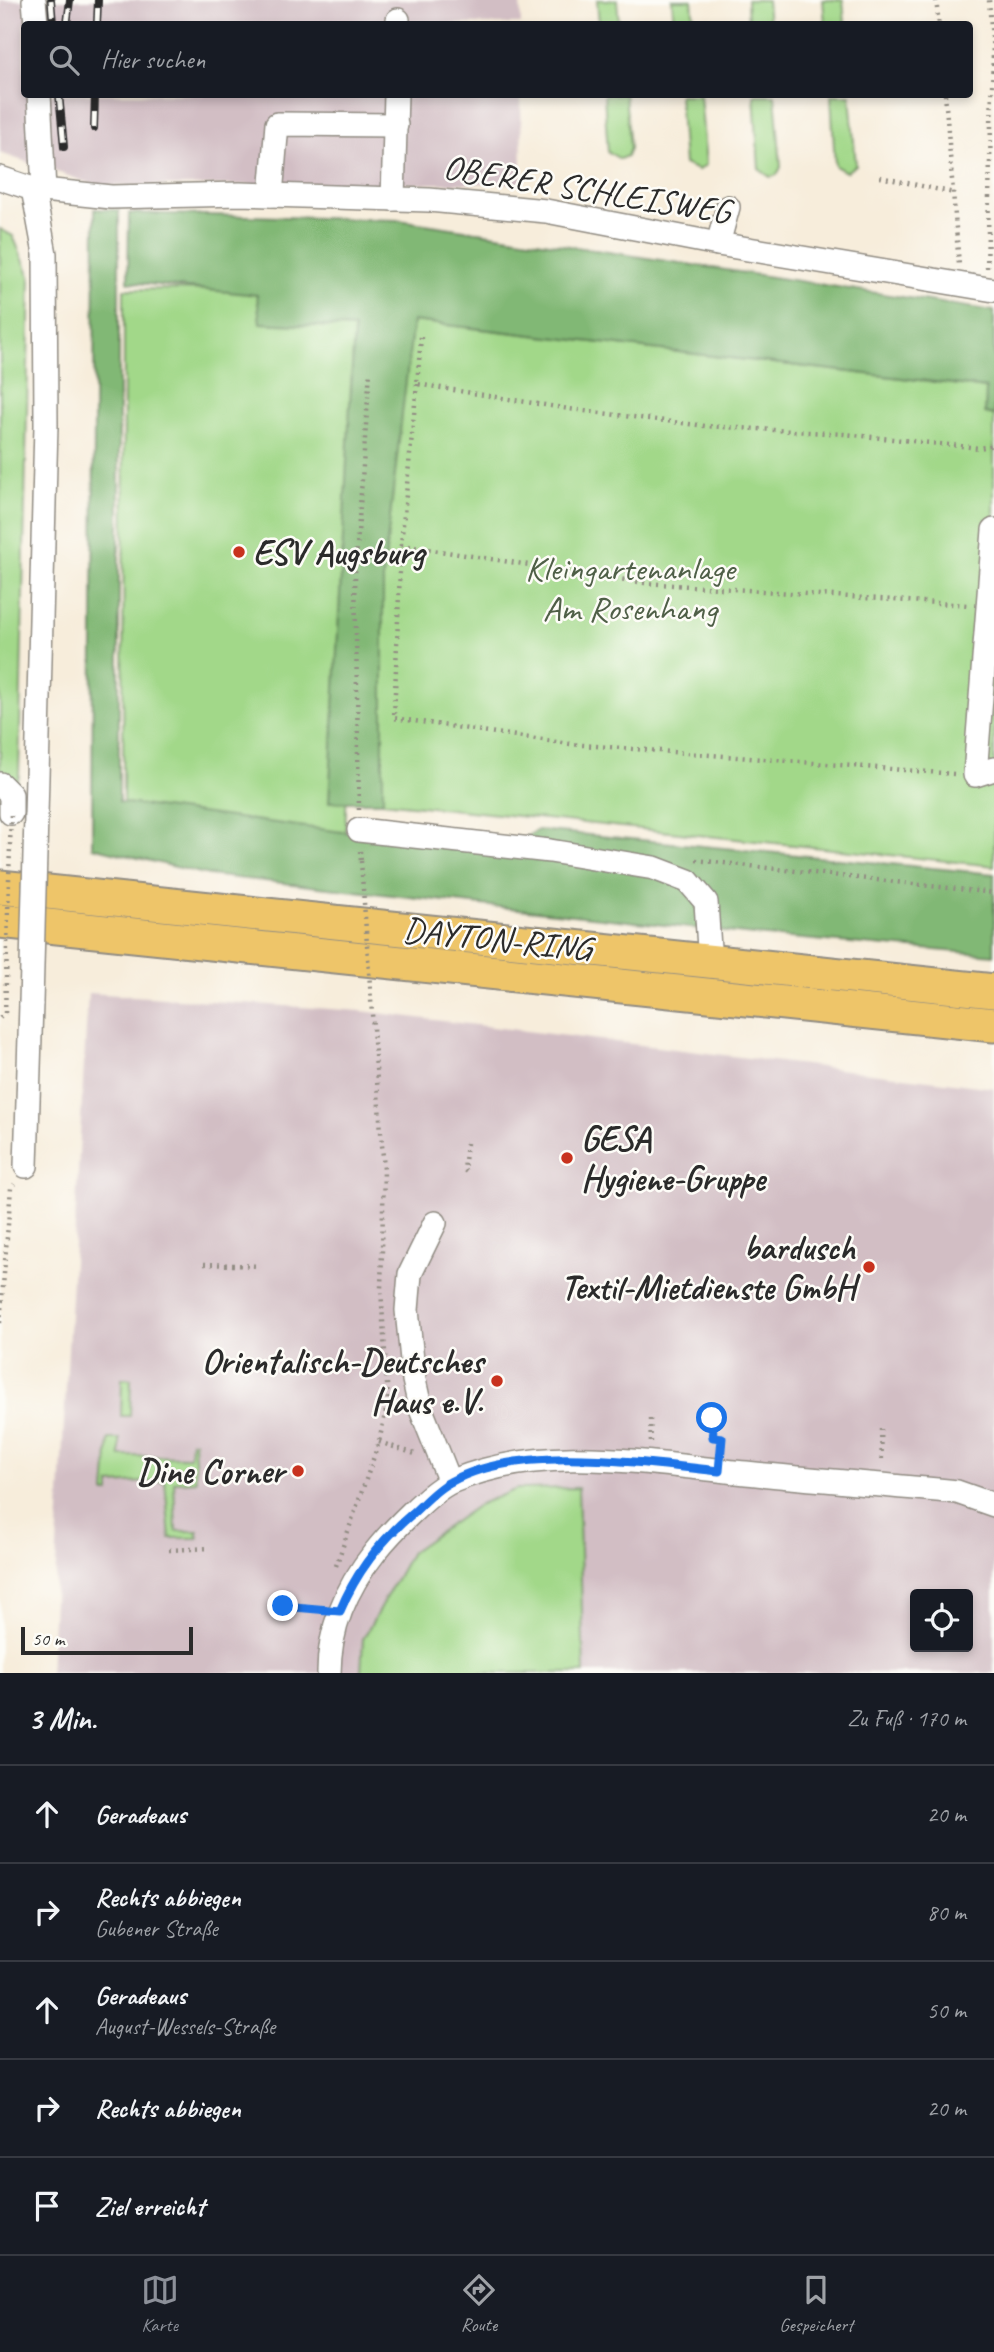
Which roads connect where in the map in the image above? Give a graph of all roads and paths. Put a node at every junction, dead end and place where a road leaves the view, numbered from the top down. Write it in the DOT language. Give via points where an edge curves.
graph roads {
  1 [pos="34,0"];
  2 [pos="936,0"];
  3 [pos="989,0"];
  4 [pos="36,21"];
  5 [pos="939,21"];
  6 [pos="39,98"];
  7 [pos="396,98"];
  8 [pos="945,98"];
  9 [pos="396,125"];
  10 [pos="880,177"];
  11 [pos="0,178"];
  12 [pos="39,190"];
  13 [pos="954,193"];
  14 [pos="271,195"];
  15 [pos="393,199"];
  16 [pos="728,208"];
  17 [pos="718,244"];
  18 [pos="961,285"];
  19 [pos="990,290"];
  20 [pos="421,337"];
  21 [pos="370,371"];
  22 [pos="417,384"];
  23 [pos="994,445"];
  24 [pos="994,530"];
  25 [pos="401,545"];
  26 [pos="988,607"];
  27 [pos="986,738"];
  28 [pos="984,772"];
  29 [pos="0,784"];
  30 [pos="11,813"];
  31 [pos="359,830"];
  32 [pos="361,861"];
  33 [pos="0,868"];
  34 [pos="654,868"];
  35 [pos="0,887"];
  36 [pos="994,893"];
  37 [pos="84,895"];
  38 [pos="0,921"];
  39 [pos="97,932"];
  40 [pos="0,944"];
  41 [pos="710,964"];
  42 [pos="994,992"];
  43 [pos="0,1018"];
  44 [pos="994,1025"];
  45 [pos="467,1143"];
  46 [pos="26,1166"];
  47 [pos="470,1175"];
  48 [pos="435,1223"];
  49 [pos="204,1264"];
  50 [pos="260,1266"];
  51 [pos="0,1323"];
  52 [pos="712,1418"];
  53 [pos="881,1429"];
  54 [pos="719,1471"];
  55 [pos="450,1482"];
  56 [pos="878,1484"];
  57 [pos="994,1505"];
  58 [pos="210,1548"];
  59 [pos="169,1550"];
  60 [pos="335,1568"];
  61 [pos="283,1606"];
  62 [pos="340,1611"];
  63 [pos="329,1673"];
  1 -- 4 [label="street"];
  2 -- 5 [label="path"];
  3 -- 19 [label="path" via="993,54"];
  6 -- 12 [label="street"];
  7 -- 9 [label="street"];
  8 -- 13 [label="path"];
  9 -- 14 [label="street" via="277,124"];
  9 -- 15 [label="street"];
  10 -- 13 [label="path"];
  11 -- 12 [label="street, OBERER SCHLEISWEG"];
  12 -- 14 [label="street, OBERER SCHLEISWEG" via="111,197"];
  12 -- 46 [label="street, bridge" via="46,254 46,425"];
  13 -- 18 [label="path"];
  14 -- 15 [label="street, OBERER SCHLEISWEG"];
  15 -- 17 [label="street, OBERER SCHLEISWEG" via="547,211"];
  16 -- 17 [label="street"];
  17 -- 18 [label="street, OBERER SCHLEISWEG"];
  18 -- 19 [label="street, OBERER SCHLEISWEG"];
  20 -- 22 [label="path"];
  21 -- 31 [label="path" via="355,574"];
  22 -- 23 [label="path" via="705,426"];
  22 -- 25 [label="path"];
  24 -- 26 [label="street"];
  25 -- 26 [label="path" via="645,583"];
  25 -- 28 [label="path" via="394,718 570,744"];
  26 -- 27 [label="street"];
  27 -- 28 [label="street"];
  29 -- 30 [label="street" via="11,795"];
  30 -- 43 [label="path, bridge" via="5,1013"];
  31 -- 34 [label="street" via="550,851"];
  32 -- 60 [label="path, bridge" via="384,1170 381,1289 388,1401 379,1441"];
  33 -- 37 [label="highway"];
  34 -- 36 [label="path" via="698,860"];
  34 -- 41 [label="street" via="688,881 706,902"];
  35 -- 37 [label="highway, DAYTON-RING"];
  37 -- 41 [label="highway, DAYTON-RING"];
  38 -- 39 [label="highway, DAYTON-RING"];
  39 -- 40 [label="highway"];
  39 -- 44 [label="highway, DAYTON-RING"];
  41 -- 42 [label="highway, DAYTON-RING"];
  45 -- 47 [label="path" via="464,1170"];
  46 -- 51 [label="path" via="11,1188"];
  48 -- 55 [label="street" via="410,1274 407,1310 417,1394"];
  49 -- 50 [label="path"];
  52 -- 54 [label="path" via="713,1437 722,1438"];
  53 -- 56 [label="path"];
  54 -- 55 [label="street" via="584,1457 492,1468"];
  54 -- 56 [label="street"];
  55 -- 62 [label="street" via="384,1540 349,1587"];
  56 -- 57 [label="street" via="957,1492"];
  58 -- 59 [label="path"];
  61 -- 62 [label="path"];
  62 -- 63 [label="street"];
}
